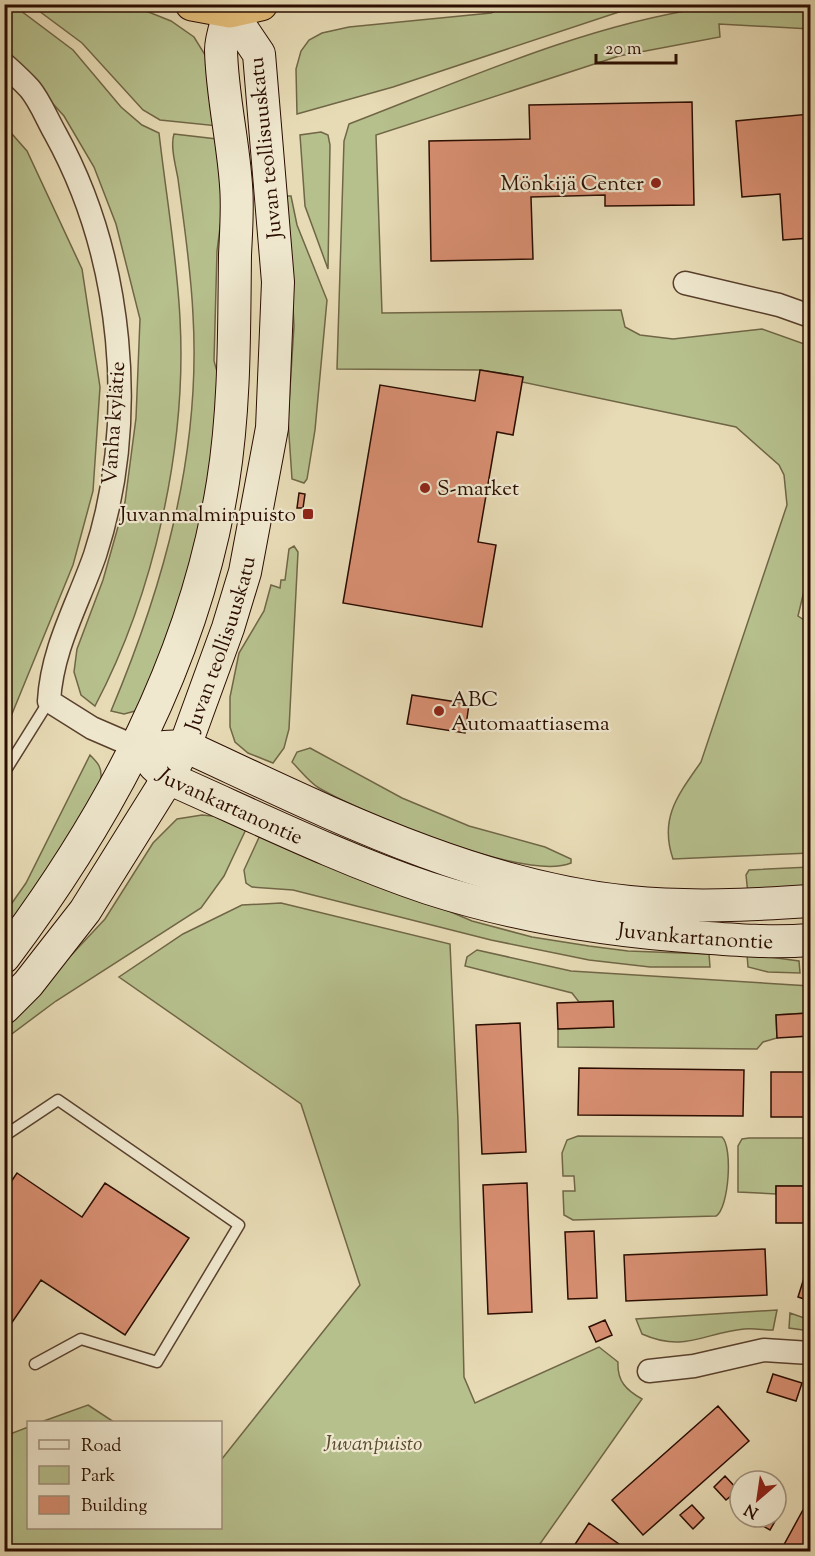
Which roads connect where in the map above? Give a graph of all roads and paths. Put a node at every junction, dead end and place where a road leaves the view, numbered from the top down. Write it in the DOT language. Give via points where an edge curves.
graph roads {
  1 [pos="192,4"];
  2 [pos="240,6"];
  3 [pos="4,64"];
  4 [pos="685,283"];
  5 [pos="810,316"];
  6 [pos="49,701"];
  7 [pos="185,746"];
  8 [pos="136,747"];
  9 [pos="4,773"];
  10 [pos="168,778"];
  11 [pos="810,901"];
  12 [pos="810,940"];
  13 [pos="4,957"];
  14 [pos="4,1008"];
  15 [pos="4,1136"];
  16 [pos="810,1353"];
  17 [pos="35,1364"];
  18 [pos="649,1371"];
  1 -- 2 [label="highway"];
  2 -- 7 [label="main road, Juvan teollisuuskatu" via="259,54 278,282 277,361 272,428 245,572"];
  2 -- 8 [label="main road, Juvan teollisuuskatu" via="220,47 236,186 234,358 223,481 191,615 162,694"];
  3 -- 6 [label="street, Vanha kylätie" via="32,91 75,170 105,262 119,359 113,479 95,554 50,674"];
  4 -- 5 [label="street"];
  6 -- 8 [label="street" via="92,728"];
  6 -- 9 [label="lane"];
  7 -- 8 [label="main road, Juvankartanontie"];
  7 -- 10 [label="main road, Juvan teollisuuskatu"];
  7 -- 11 [label="main road, Juvankartanontie" via="450,861 527,884 627,902 753,905"];
  8 -- 10 [label="main road, Juvankartanontie"];
  8 -- 13 [label="main road, Juvan teollisuuskatu" via="82,847"];
  10 -- 12 [label="main road, Juvankartanontie" via="429,888 506,908 626,932 776,943"];
  10 -- 14 [label="main road, Juvan teollisuuskatu" via="85,910 28,984"];
  15 -- 17 [label="lane" via="58,1100 239,1225 157,1362 81,1339"];
  16 -- 18 [label="street" via="764,1350 694,1366"];
}
